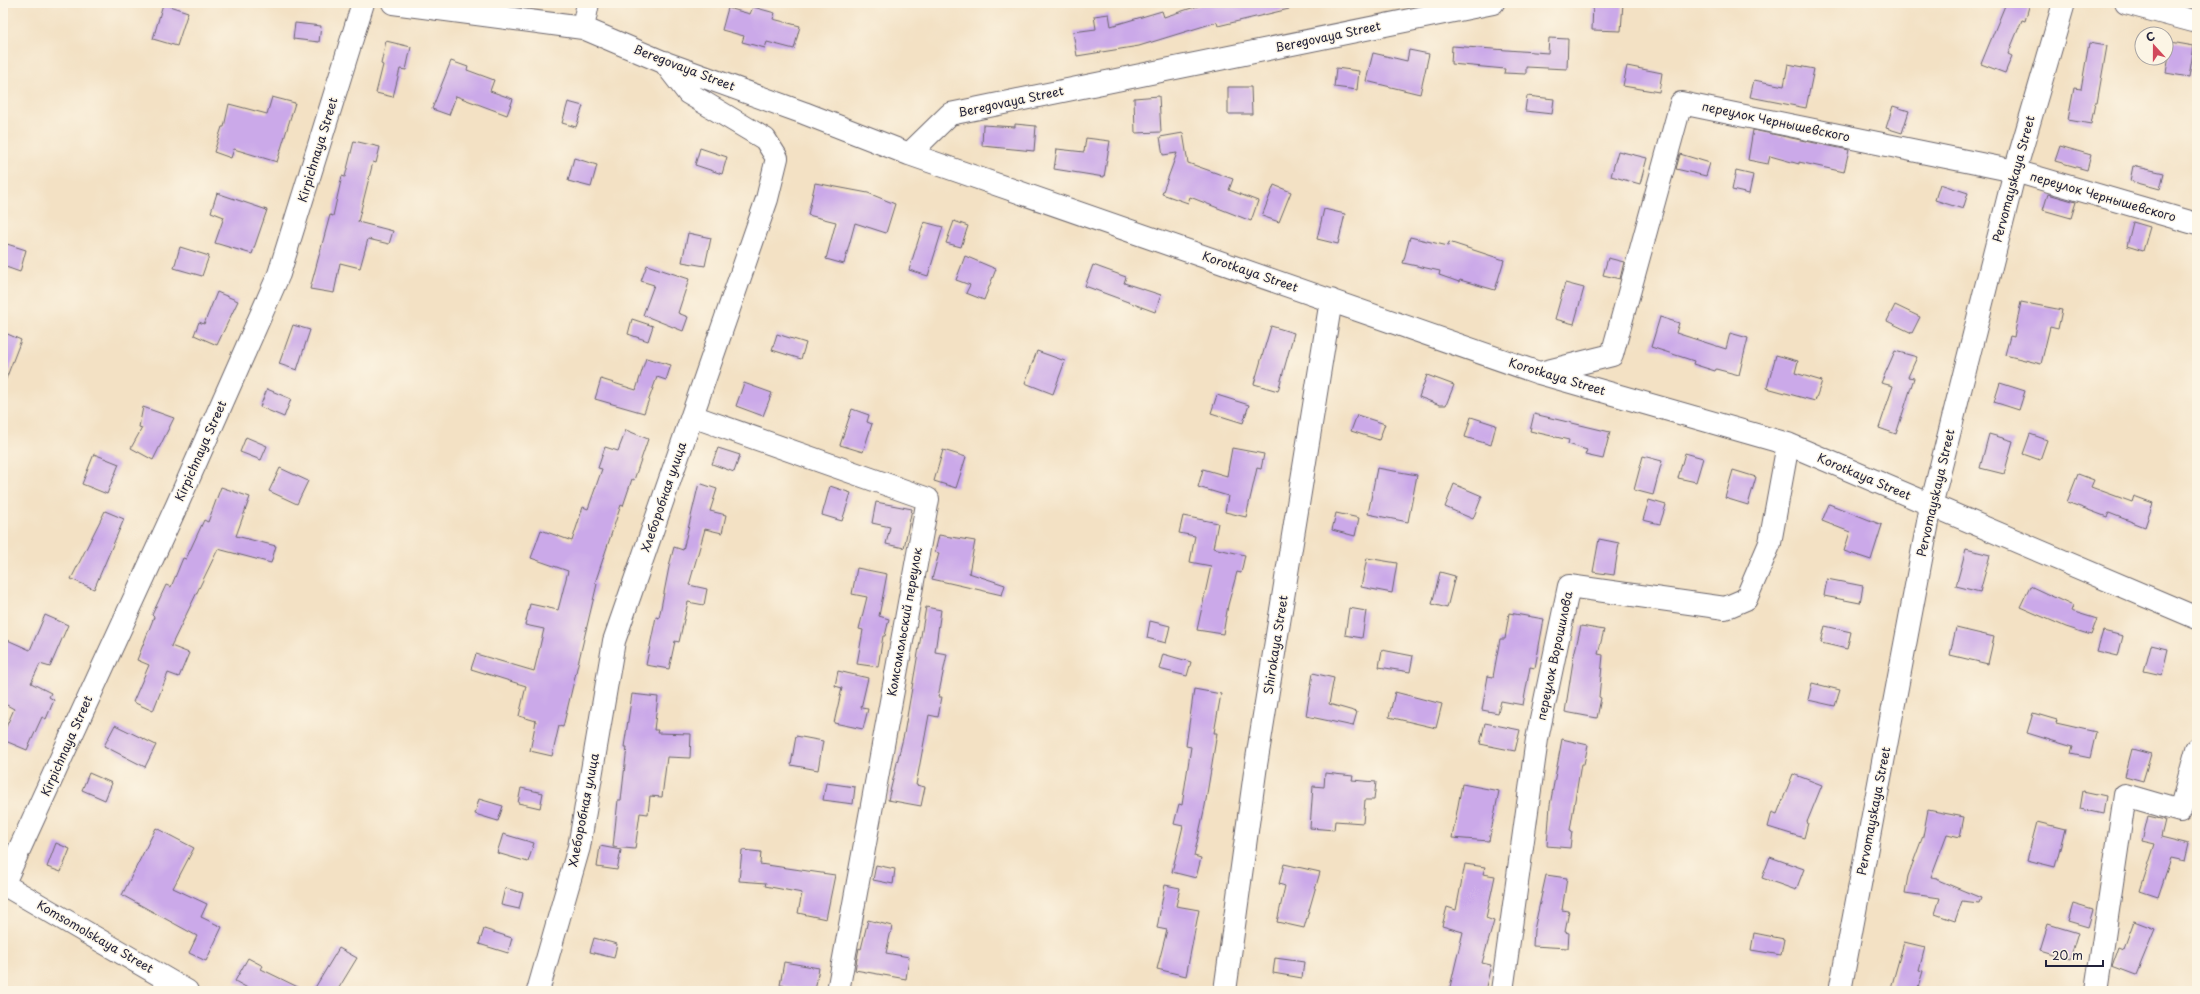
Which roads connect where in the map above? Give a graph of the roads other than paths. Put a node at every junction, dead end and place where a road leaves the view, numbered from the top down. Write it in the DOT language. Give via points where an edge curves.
graph roads {
  1 [pos="363,3"];
  2 [pos="393,3"];
  3 [pos="588,3"];
  4 [pos="1493,3"];
  5 [pos="2064,3"];
  6 [pos="2126,3"];
  7 [pos="2197,22"];
  8 [pos="583,28"];
  9 [pos="663,62"];
  10 [pos="909,154"];
  11 [pos="2015,171"];
  12 [pos="2197,224"];
  13 [pos="1331,300"];
  14 [pos="1539,373"];
  15 [pos="692,416"];
  16 [pos="1788,444"];
  17 [pos="1931,506"];
  18 [pos="2197,618"];
  19 [pos="2197,749"];
  20 [pos="3,884"];
  21 [pos="187,991"];
  22 [pos="538,991"];
  23 [pos="838,991"];
  24 [pos="1225,991"];
  25 [pos="1502,991"];
  26 [pos="1840,991"];
  27 [pos="2096,991"];
  1 -- 20 [label="street, Kirpichnaya Street" via="279,274 177,505"];
  2 -- 8 [label="street, Beregovaya Street"];
  3 -- 8 [label="street"];
  4 -- 10 [label="street, Beregovaya Street" via="950,114"];
  5 -- 11 [label="street, Pervomayskaya Street"];
  6 -- 7 [label="street"];
  8 -- 9 [label="street, Beregovaya Street"];
  9 -- 10 [label="street, Beregovaya Street"];
  9 -- 15 [label="street, Хлеборобная улица" via="688,93 765,139 778,158 767,199"];
  10 -- 13 [label="street, Korotkaya Street"];
  11 -- 12 [label="street, переулок Чернышевского"];
  11 -- 14 [label="street, переулок Чернышевского" via="1681,103 1612,355"];
  11 -- 17 [label="street, Pervomayskaya Street"];
  13 -- 14 [label="street, Korotkaya Street"];
  13 -- 24 [label="street, Shirokaya Street" via="1256,765"];
  14 -- 16 [label="street, Korotkaya Street"];
  15 -- 22 [label="street, Хлеборобная улица" via="614,641 579,847"];
  15 -- 23 [label="street, Комсомольский переулок" via="928,498"];
  16 -- 17 [label="street, Korotkaya Street"];
  16 -- 25 [label="street, переулок Ворошилова" via="1770,543 1746,599 1725,608 1569,586 1537,738"];
  17 -- 18 [label="street, Korotkaya Street"];
  17 -- 26 [label="street, Pervomayskaya Street"];
  19 -- 27 [label="street" via="2180,811 2125,795"];
  20 -- 21 [label="street, Komsomolskaya Street"];
}
